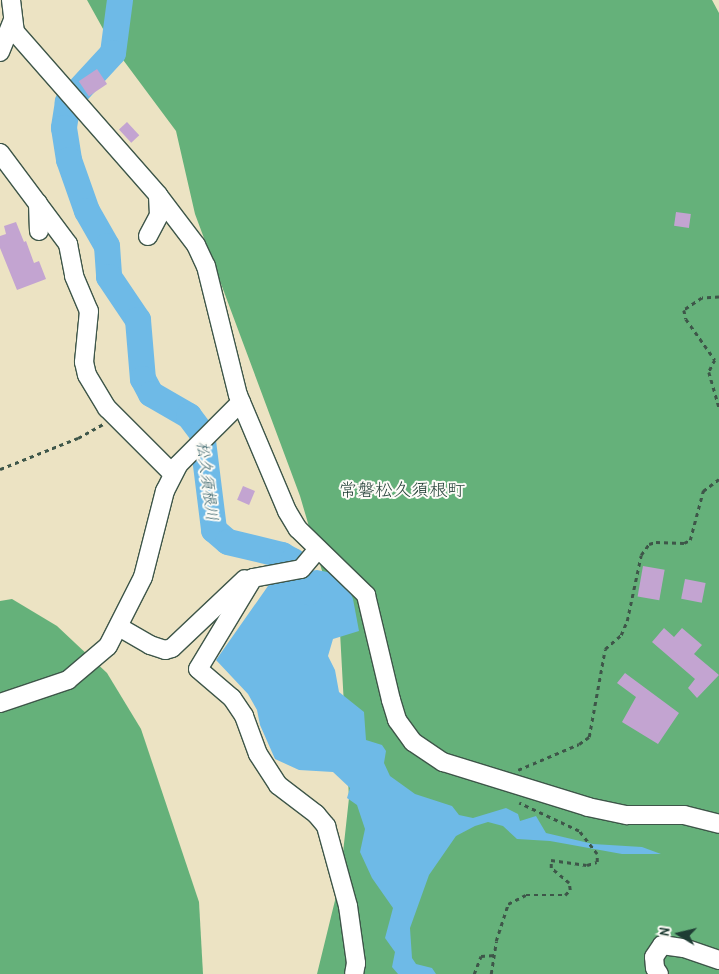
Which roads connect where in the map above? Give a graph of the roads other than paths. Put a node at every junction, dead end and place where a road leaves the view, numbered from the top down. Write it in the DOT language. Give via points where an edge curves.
graph roads {
  1 [pos="11,0"];
  2 [pos="13,20"];
  3 [pos="0,52"];
  4 [pos="0,153"];
  5 [pos="158,195"];
  6 [pos="38,203"];
  7 [pos="38,231"];
  8 [pos="148,236"];
  9 [pos="241,402"];
  10 [pos="173,474"];
  11 [pos="318,549"];
  12 [pos="256,576"];
  13 [pos="119,627"];
  14 [pos="0,703"];
  15 [pos="719,824"];
  16 [pos="719,960"];
  17 [pos="354,974"];
  18 [pos="659,974"];
  1 -- 2 [label="street"];
  2 -- 3 [label="street"];
  2 -- 5 [label="street" via="16,32"];
  4 -- 6 [label="street"];
  5 -- 8 [label="street" via="159,215"];
  5 -- 9 [label="street" via="196,245 206,266"];
  6 -- 7 [label="street"];
  6 -- 10 [label="street" via="68,244 74,276 90,311 84,367 115,418"];
  9 -- 10 [label="street" via="191,450"];
  9 -- 11 [label="street" via="294,525"];
  10 -- 13 [label="street" via="165,491 142,576"];
  11 -- 12 [label="street" via="301,569"];
  11 -- 15 [label="street" via="366,595 397,720 413,742 443,762 510,791 610,813 684,815"];
  12 -- 13 [label="street" via="244,579 172,648 165,650 150,645"];
  12 -- 17 [label="street" via="198,669 232,698 244,716 258,754 278,785 316,814 326,826 348,906 356,964"];
  13 -- 14 [label="street" via="104,650 68,680"];
  16 -- 18 [label="street" via="684,948 662,945 654,957 654,968"];
}
